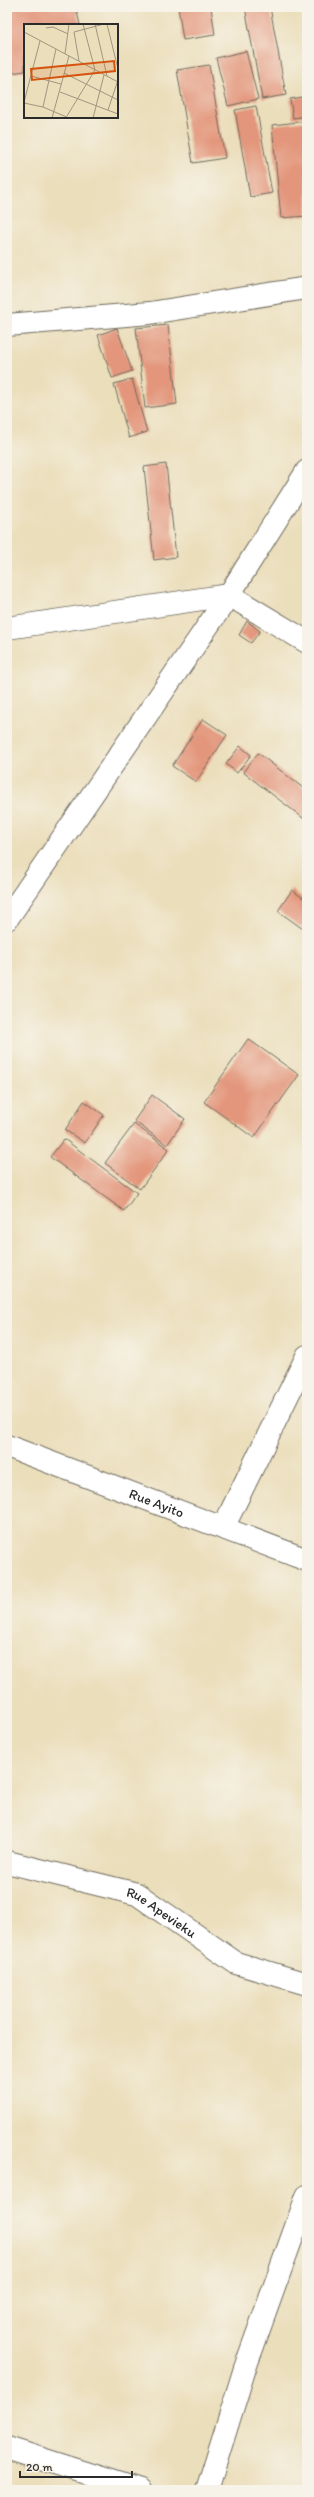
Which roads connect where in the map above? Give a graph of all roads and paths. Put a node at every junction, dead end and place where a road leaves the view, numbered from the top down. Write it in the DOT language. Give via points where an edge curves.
graph roads {
  1 [pos="307,288"];
  2 [pos="7,325"];
  3 [pos="307,471"];
  4 [pos="229,595"];
  5 [pos="7,628"];
  6 [pos="307,642"];
  7 [pos="7,919"];
  8 [pos="307,1356"];
  9 [pos="7,1446"];
  10 [pos="223,1528"];
  11 [pos="307,1560"];
  12 [pos="7,1862"];
  13 [pos="307,1984"];
  14 [pos="307,2196"];
  15 [pos="7,2448"];
  16 [pos="140,2490"];
  17 [pos="207,2490"];
  1 -- 2 [label="street" via="150,313"];
  3 -- 4 [label="street"];
  4 -- 5 [label="street"];
  4 -- 6 [label="street"];
  4 -- 7 [label="street"];
  8 -- 10 [label="street"];
  9 -- 10 [label="street, Rue Ayito"];
  10 -- 11 [label="street, Rue Ayito"];
  12 -- 13 [label="street, Rue Apevieku" via="137,1894 236,1963"];
  14 -- 17 [label="street" via="245,2368"];
  15 -- 16 [label="street"];
}
